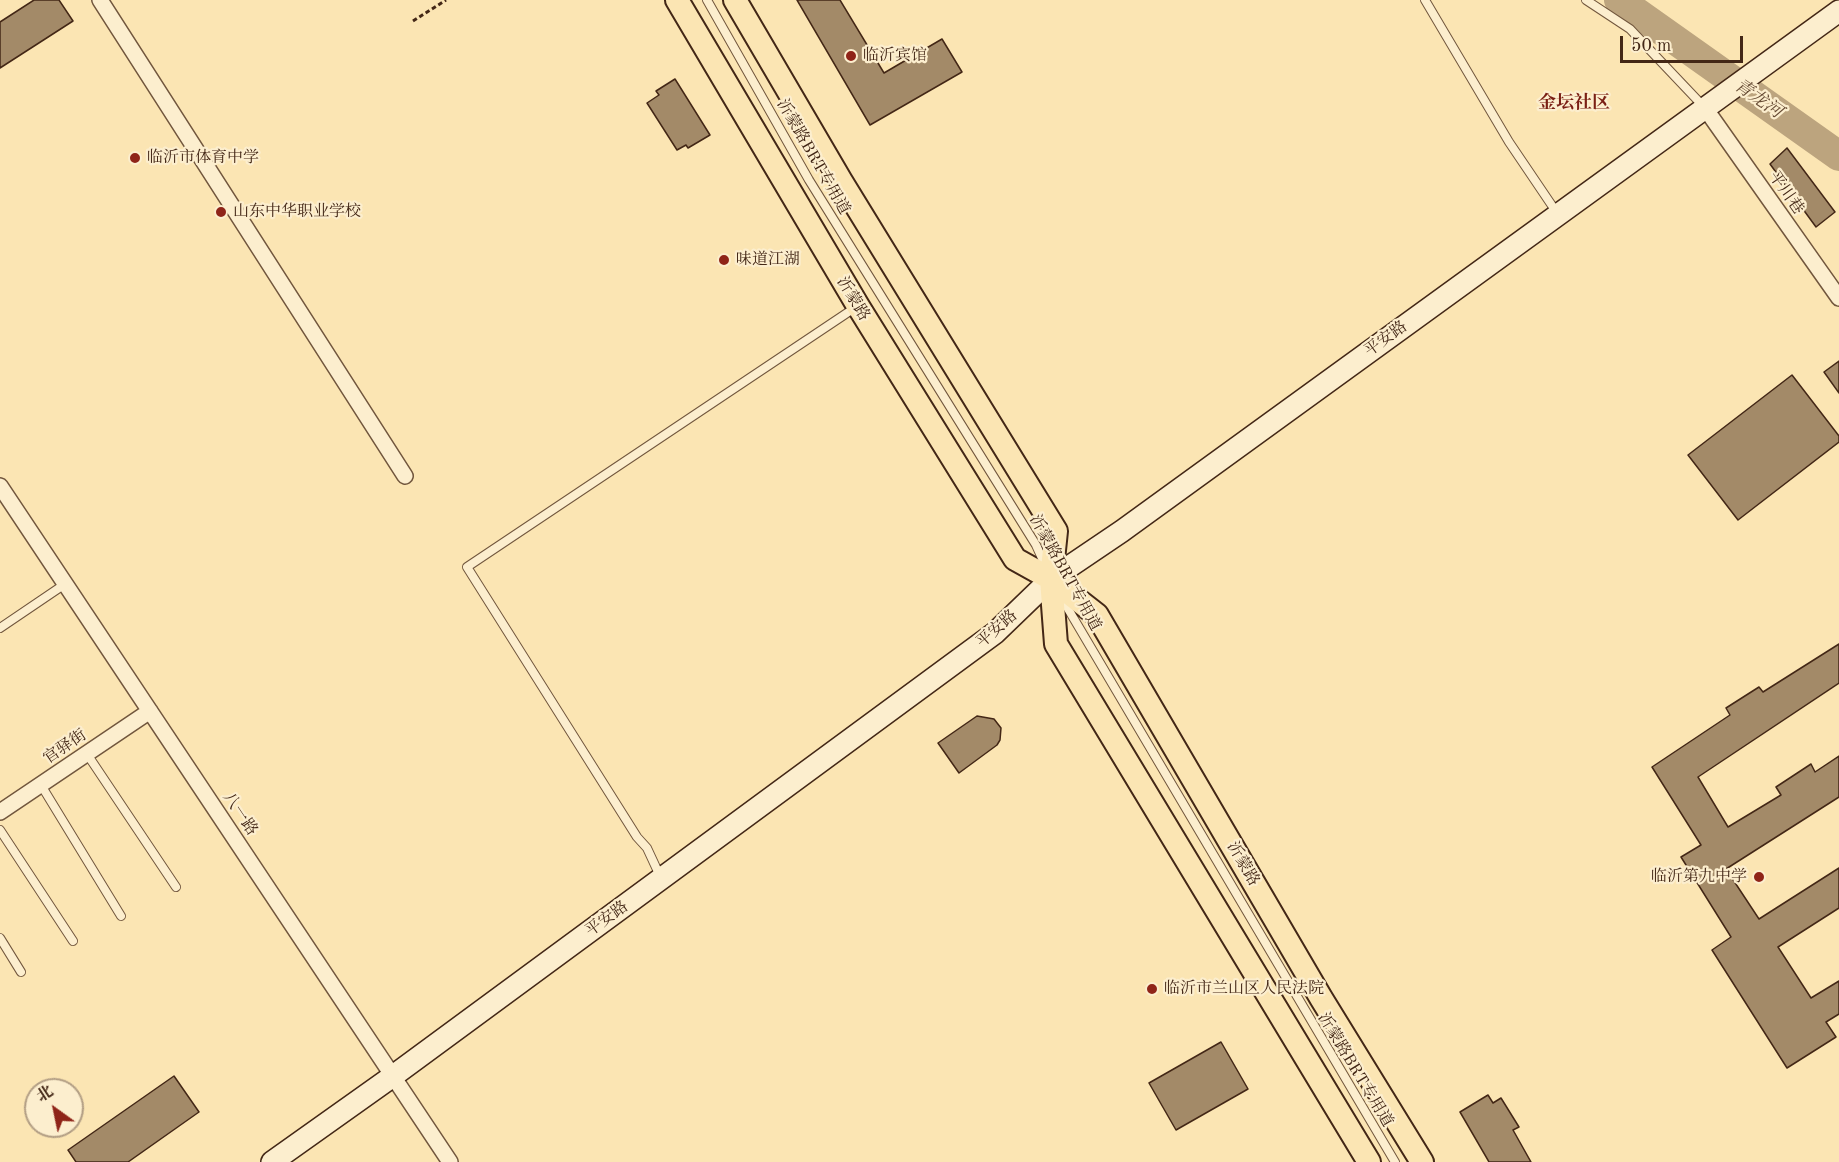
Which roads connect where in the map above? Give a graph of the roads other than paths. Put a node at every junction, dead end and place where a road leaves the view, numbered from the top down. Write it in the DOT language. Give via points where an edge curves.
graph roads {
  1 [pos="100,0"];
  2 [pos="677,0"];
  3 [pos="706,0"];
  4 [pos="735,0"];
  5 [pos="1425,0"];
  6 [pos="1586,0"];
  7 [pos="1839,11"];
  8 [pos="1713,102"];
  9 [pos="1558,214"];
  10 [pos="1839,298"];
  11 [pos="858,306"];
  12 [pos="405,476"];
  13 [pos="2,495"];
  14 [pos="1051,579"];
  15 [pos="65,584"];
  16 [pos="0,627"];
  17 [pos="150,711"];
  18 [pos="87,754"];
  19 [pos="41,785"];
  20 [pos="0,812"];
  21 [pos="0,830"];
  22 [pos="661,879"];
  23 [pos="176,887"];
  24 [pos="121,916"];
  25 [pos="0,938"];
  26 [pos="73,941"];
  27 [pos="21,972"];
  28 [pos="393,1076"];
  29 [pos="272,1162"];
  30 [pos="450,1162"];
  31 [pos="1369,1162"];
  32 [pos="1395,1162"];
  33 [pos="1422,1162"];
  1 -- 12 [label="street"];
  2 -- 11 [label="main road, 沂蒙路"];
  3 -- 14 [label="lane, 沂蒙路BRT专用道" via="809,180 1036,545"];
  4 -- 14 [label="main road" via="1056,531"];
  5 -- 9 [label="lane" via="1509,142"];
  6 -- 8 [label="lane" via="1630,29"];
  7 -- 8 [label="main road, 平安路"];
  8 -- 9 [label="main road, 平安路"];
  8 -- 10 [label="street, 平川巷"];
  9 -- 14 [label="main road, 平安路"];
  11 -- 14 [label="main road, 沂蒙路" via="1016,559"];
  11 -- 22 [label="lane" via="466,567 647,848"];
  13 -- 15 [label="street, 八一路"];
  14 -- 22 [label="main road, 平安路" via="995,633"];
  14 -- 31 [label="main road" via="1056,644"];
  14 -- 32 [label="lane, 沂蒙路BRT专用道"];
  14 -- 33 [label="main road, 沂蒙路" via="1097,615 1321,998"];
  15 -- 16 [label="lane"];
  15 -- 17 [label="street, 八一路"];
  17 -- 18 [label="street, 官驿街"];
  17 -- 28 [label="street, 八一路"];
  18 -- 19 [label="street, 官驿街"];
  18 -- 23 [label="lane"];
  19 -- 20 [label="street, 官驿街"];
  19 -- 24 [label="lane"];
  21 -- 26 [label="lane"];
  22 -- 28 [label="main road, 平安路"];
  25 -- 27 [label="lane"];
  28 -- 29 [label="main road, 平安路"];
  28 -- 30 [label="street, 八一路"];
}
